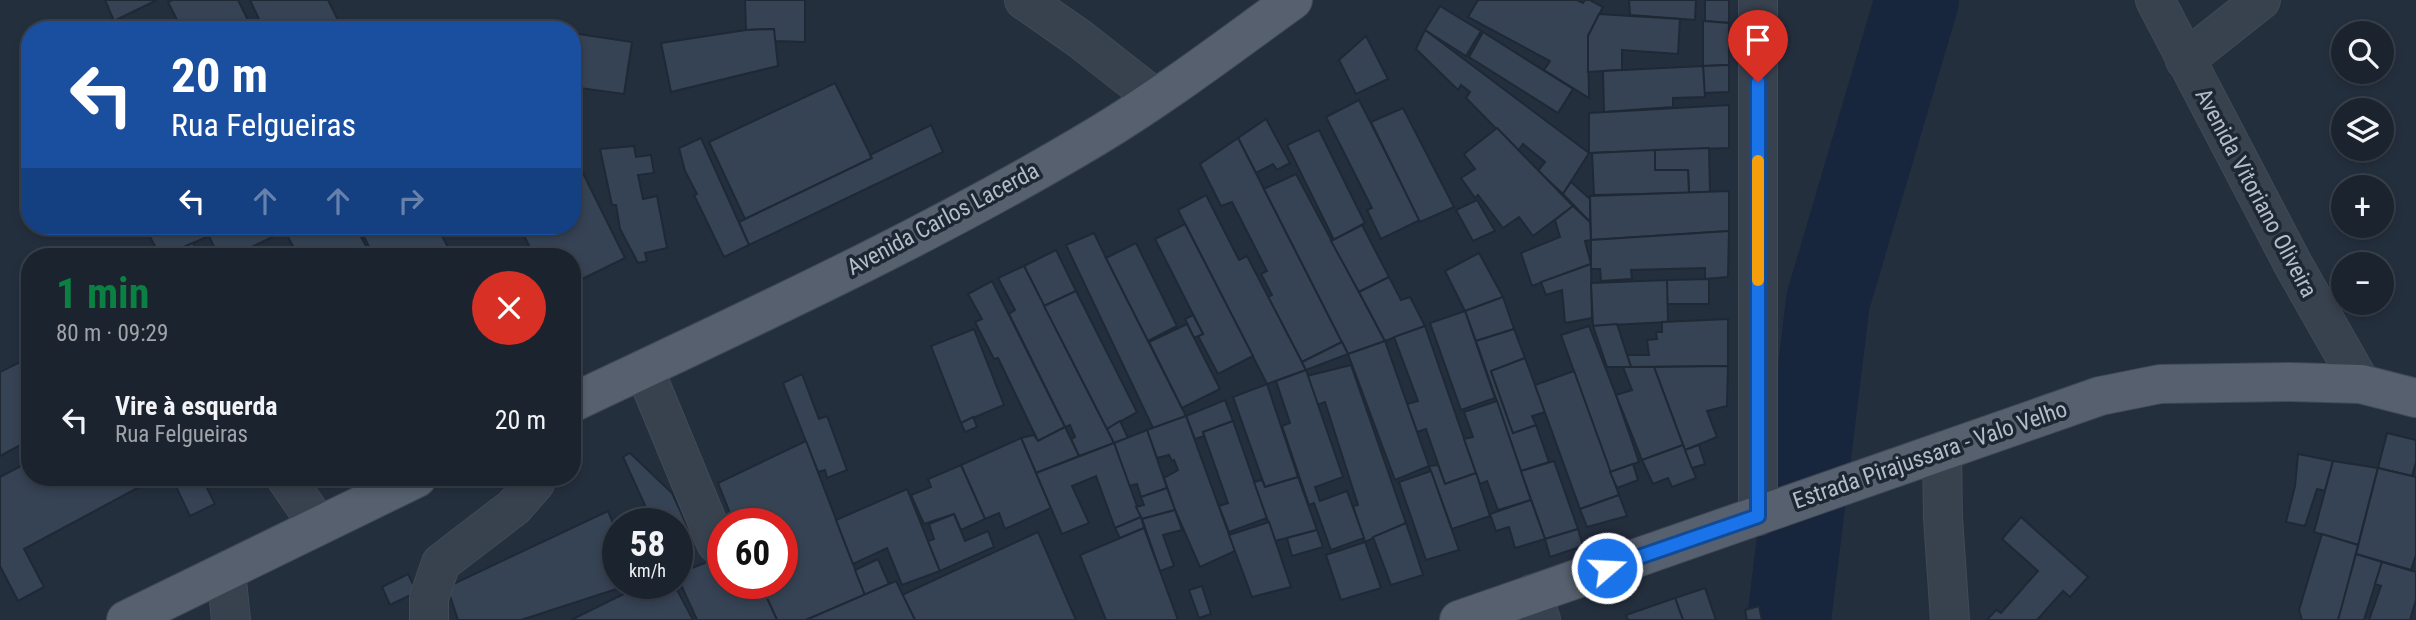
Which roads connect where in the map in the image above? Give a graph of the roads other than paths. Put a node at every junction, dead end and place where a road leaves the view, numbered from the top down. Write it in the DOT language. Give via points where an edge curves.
graph roads {
  1 [pos="1024,0"];
  2 [pos="1293,0"];
  3 [pos="1758,0"];
  4 [pos="2155,0"];
  5 [pos="2261,0"];
  6 [pos="2185,60"];
  7 [pos="1154,98"];
  8 [pos="644,369"];
  9 [pos="2361,384"];
  10 [pos="2416,398"];
  11 [pos="581,399"];
  12 [pos="1942,451"];
  13 [pos="291,486"];
  14 [pos="400,486"];
  15 [pos="532,486"];
  16 [pos="1767,513"];
  17 [pos="707,521"];
  18 [pos="318,525"];
  19 [pos="226,571"];
  20 [pos="1536,607"];
  21 [pos="126,620"];
  22 [pos="232,620"];
  23 [pos="429,620"];
  24 [pos="1459,620"];
  25 [pos="1950,620"];
  1 -- 7 [label="street"];
  2 -- 7 [label="main road, Avenida Carlos Lacerda"];
  3 -- 16 [label="street"];
  4 -- 6 [label="street, Avenida Vitoriano Oliveira"];
  5 -- 6 [label="street"];
  6 -- 9 [label="street, Avenida Vitoriano Oliveira"];
  7 -- 8 [label="main road, Avenida Carlos Lacerda" via="1099,135 975,205"];
  8 -- 11 [label="main road, Avenida Carlos Lacerda"];
  8 -- 17 [label="street"];
  9 -- 10 [label="main road, Estrada Pirajussara - Valo Velho"];
  9 -- 12 [label="main road, Estrada Pirajussara - Valo Velho" via="2160,384 2100,396"];
  12 -- 16 [label="main road, Estrada Pirajussara - Valo Velho"];
  12 -- 25 [label="street"];
  13 -- 18 [label="street"];
  14 -- 18 [label="main road"];
  15 -- 23 [label="street" via="514,507 441,563 429,598"];
  16 -- 20 [label="main road, Estrada Pirajussara - Valo Velho"];
  18 -- 19 [label="main road"];
  19 -- 21 [label="main road"];
  19 -- 22 [label="street"];
  20 -- 24 [label="main road, Estrada Pirajussara - Valo Velho"];
}
